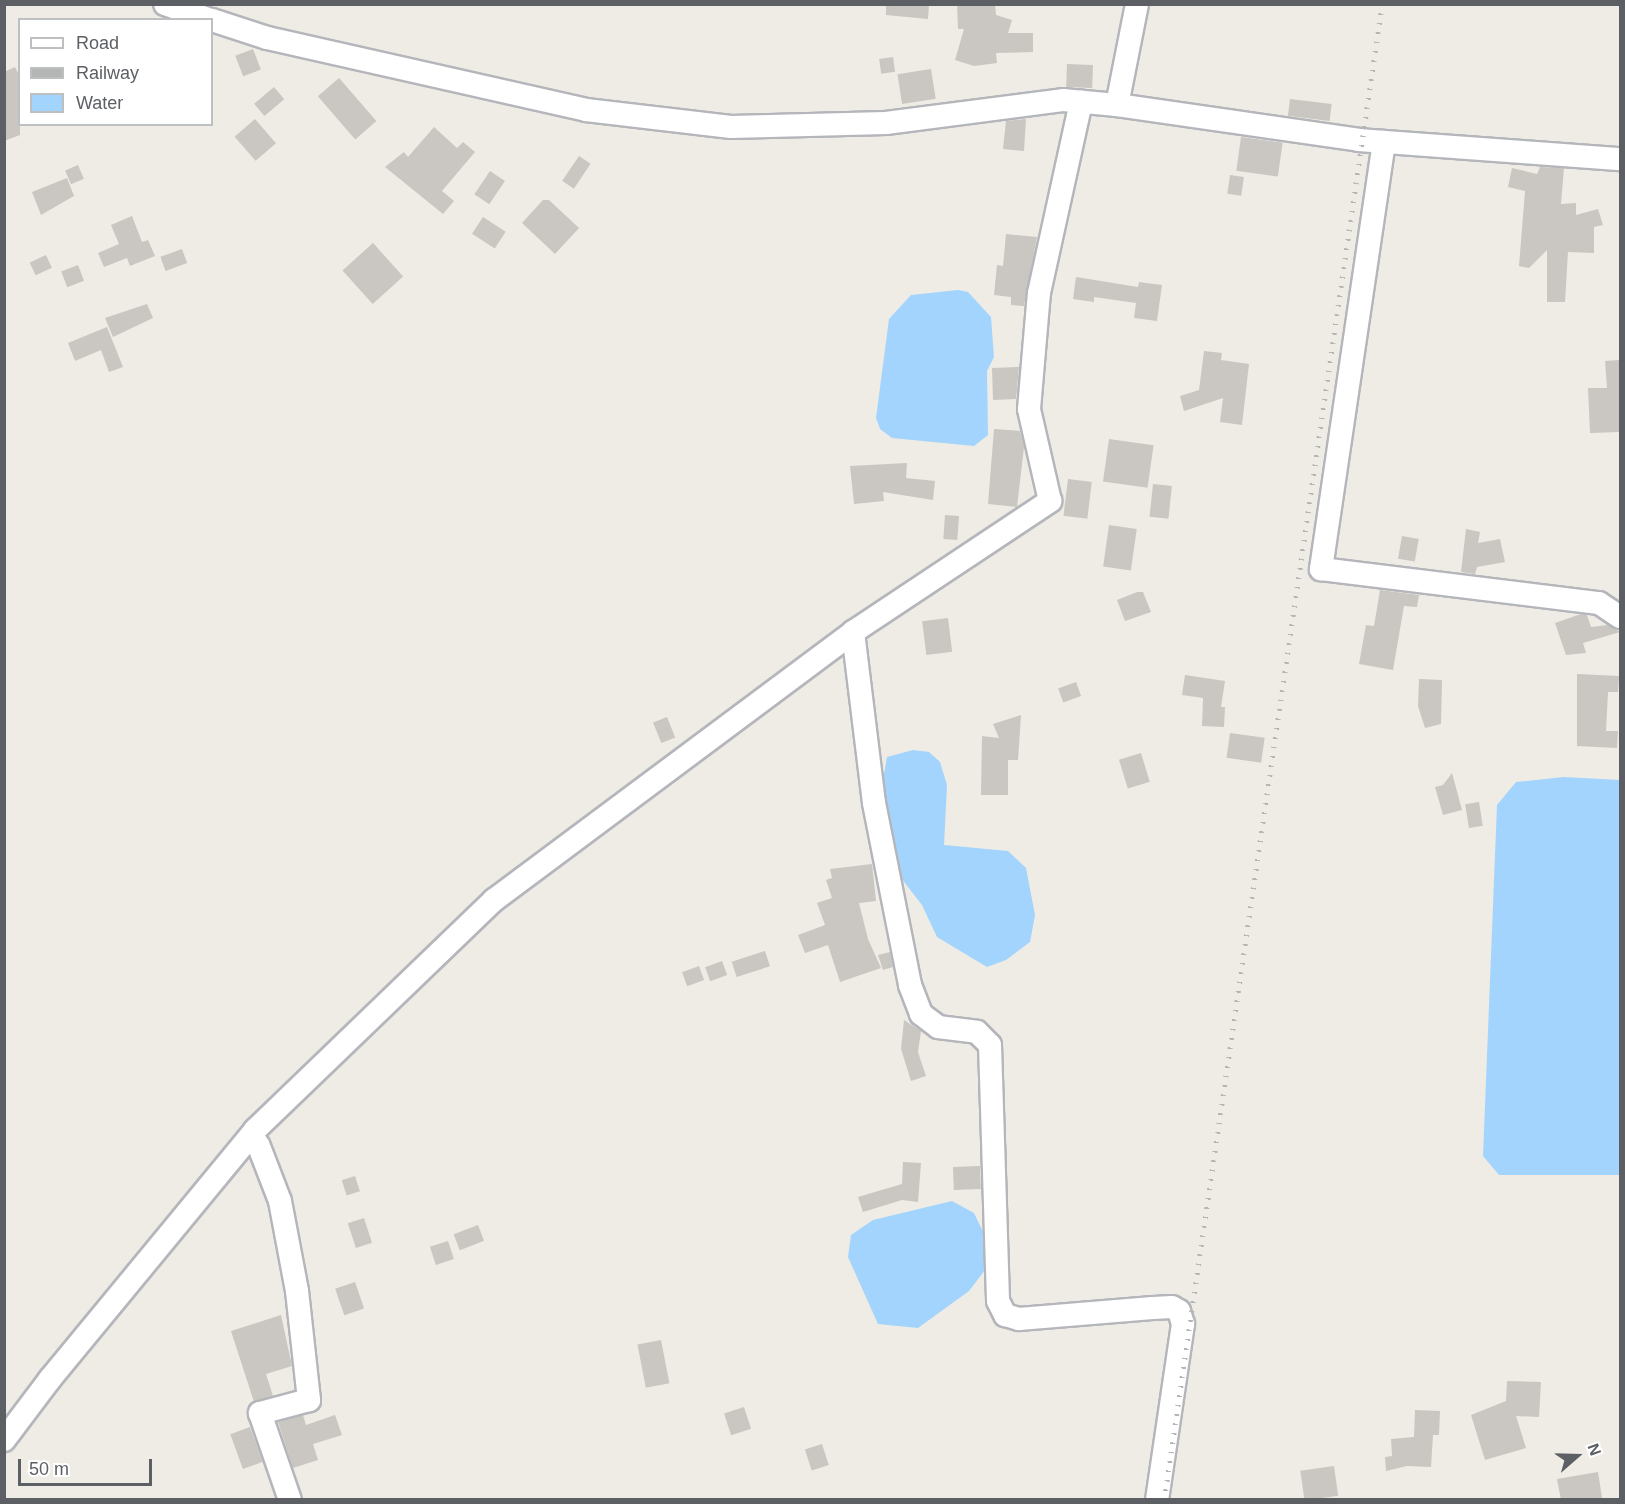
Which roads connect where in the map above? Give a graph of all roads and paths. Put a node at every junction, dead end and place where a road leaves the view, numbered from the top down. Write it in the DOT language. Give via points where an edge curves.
graph roads {
  1 [pos="165,4"];
  2 [pos="1137,4"];
  3 [pos="205,18"];
  4 [pos="213,21"];
  5 [pos="1080,102"];
  6 [pos="1117,105"];
  7 [pos="1384,142"];
  8 [pos="1620,159"];
  9 [pos="1620,617"];
  10 [pos="853,632"];
  11 [pos="258,1144"];
  12 [pos="4,1440"];
  13 [pos="290,1500"];
  14 [pos="1157,1500"];
  1 -- 3 [label="street"];
  2 -- 6 [label="street"];
  4 -- 5 [label="street" via="267,38 585,110 731,127 886,123 1063,100"];
  5 -- 6 [label="street"];
  5 -- 10 [label="street" via="1039,293 1029,409 1050,501"];
  6 -- 7 [label="street"];
  7 -- 8 [label="street"];
  7 -- 9 [label="street" via="1321,569 1599,603"];
  10 -- 12 [label="street" via="494,900 255,1130"];
  10 -- 14 [label="street" via="874,802 910,986 921,1014 938,1027 977,1032 990,1045 998,1301 1005,1315 1019,1319 1172,1307 1179,1311 1183,1324"];
  11 -- 13 [label="street" via="280,1201 297,1291 309,1400 260,1413"];
}
